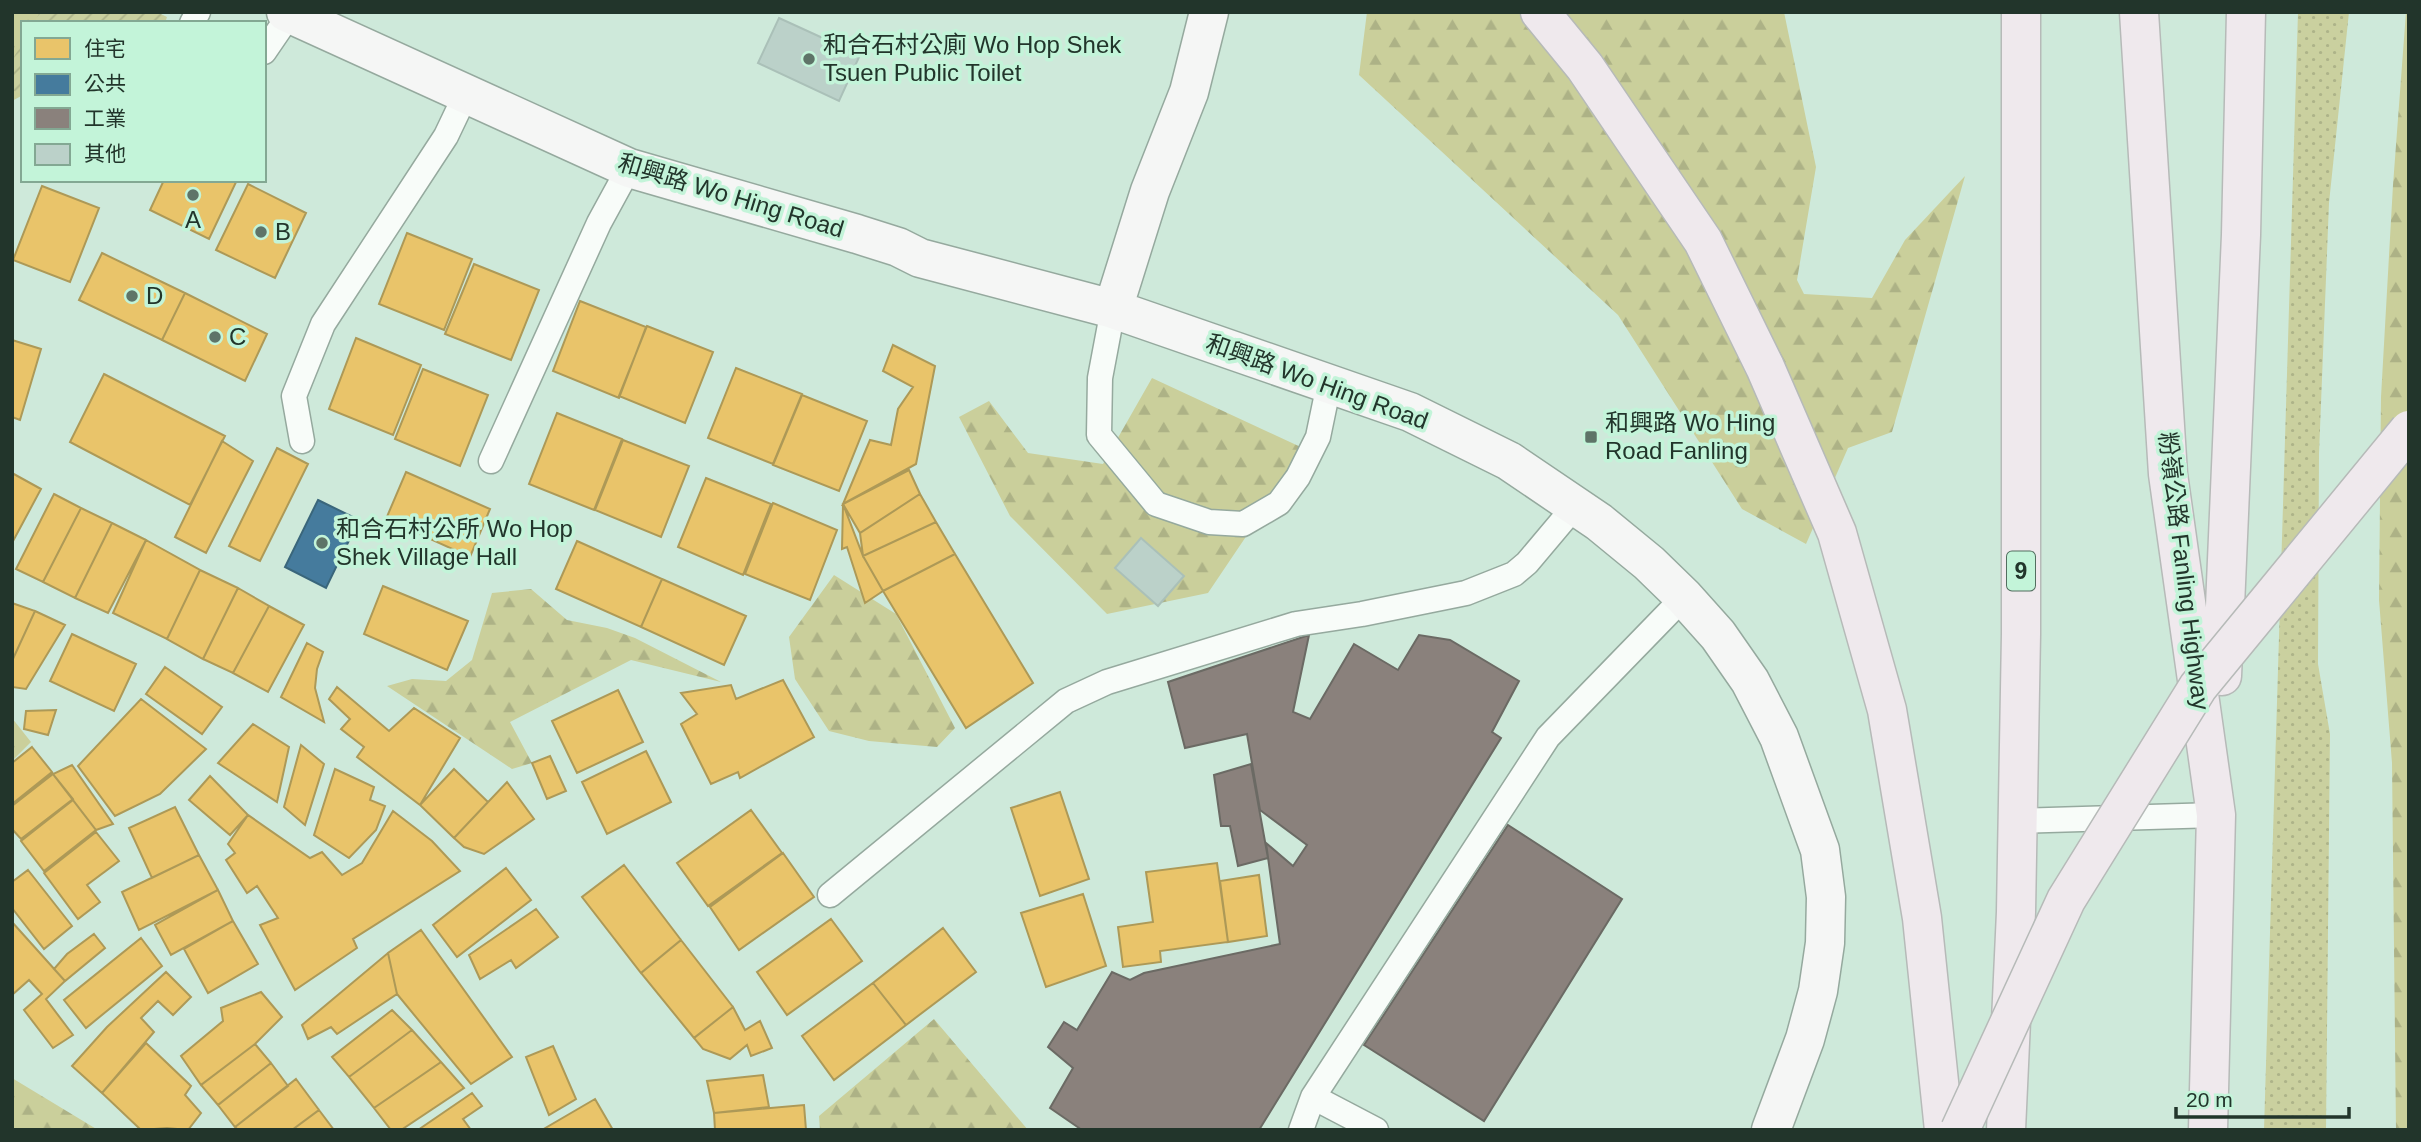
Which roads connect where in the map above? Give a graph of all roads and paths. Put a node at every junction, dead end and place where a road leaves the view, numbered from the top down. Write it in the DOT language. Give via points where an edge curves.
graph roads {
  1 [pos="1209,12"];
  2 [pos="1540,12"];
  3 [pos="2021,12"];
  4 [pos="2139,12"];
  5 [pos="2246,12"];
  6 [pos="288,13"];
  7 [pos="266,49"];
  8 [pos="466,94"];
  9 [pos="629,168"];
  10 [pos="1113,309"];
  11 [pos="1329,384"];
  12 [pos="2409,430"];
  13 [pos="302,441"];
  14 [pos="491,461"];
  15 [pos="1575,506"];
  16 [pos="1684,597"];
  17 [pos="2216,815"];
  18 [pos="2017,821"];
  19 [pos="830,895"];
  20 [pos="1313,1097"];
  21 [pos="1301,1130"];
  22 [pos="1376,1130"];
  23 [pos="1771,1130"];
  24 [pos="1944,1130"];
  25 [pos="1960,1130"];
  26 [pos="2006,1130"];
  27 [pos="2208,1130"];
  1 -- 10 [label="main road" via="1189,92 1150,191"];
  2 -- 24 [label="highway" via="1585,67 1703,241 1765,367 1836,533 1887,710 1922,918"];
  3 -- 18 [label="highway, 9"];
  4 -- 17 [label="highway, 粉嶺公路 Fanling Highway" via="2168,474"];
  5 -- 17 [label="highway"];
  6 -- 7 [label="lane"];
  6 -- 8 [label="main road, 和興路 Wo Hing Road"];
  8 -- 9 [label="main road, 和興路 Wo Hing Road"];
  8 -- 13 [label="lane" via="446,136 323,324 294,396"];
  9 -- 10 [label="main road, 和興路 Wo Hing Road" via="857,234 920,258"];
  9 -- 14 [label="lane" via="599,223"];
  10 -- 11 [label="main road, 和興路 Wo Hing Road"];
  10 -- 11 [label="lane" via="1100,378 1099,435 1156,503 1209,523 1243,524 1279,503 1318,437"];
  11 -- 15 [label="main road, 和興路 Wo Hing Road" via="1410,412 1509,461"];
  12 -- 25 [label="highway, bridge" via="2198,687 2066,900"];
  15 -- 16 [label="main road, 和興路 Wo Hing Road" via="1649,563"];
  15 -- 19 [label="lane" via="1514,574 1466,593 1296,624 1107,682 1066,701"];
  16 -- 20 [label="lane" via="1548,737"];
  16 -- 23 [label="main road, 和興路 Wo Hing Road" via="1750,681 1779,737 1820,850 1826,897 1818,990"];
  17 -- 18 [label="lane"];
  17 -- 27 [label="highway, 粉嶺公路 Fanling Highway"];
  18 -- 26 [label="highway, 9"];
  20 -- 21 [label="lane"];
  20 -- 22 [label="lane"];
}
